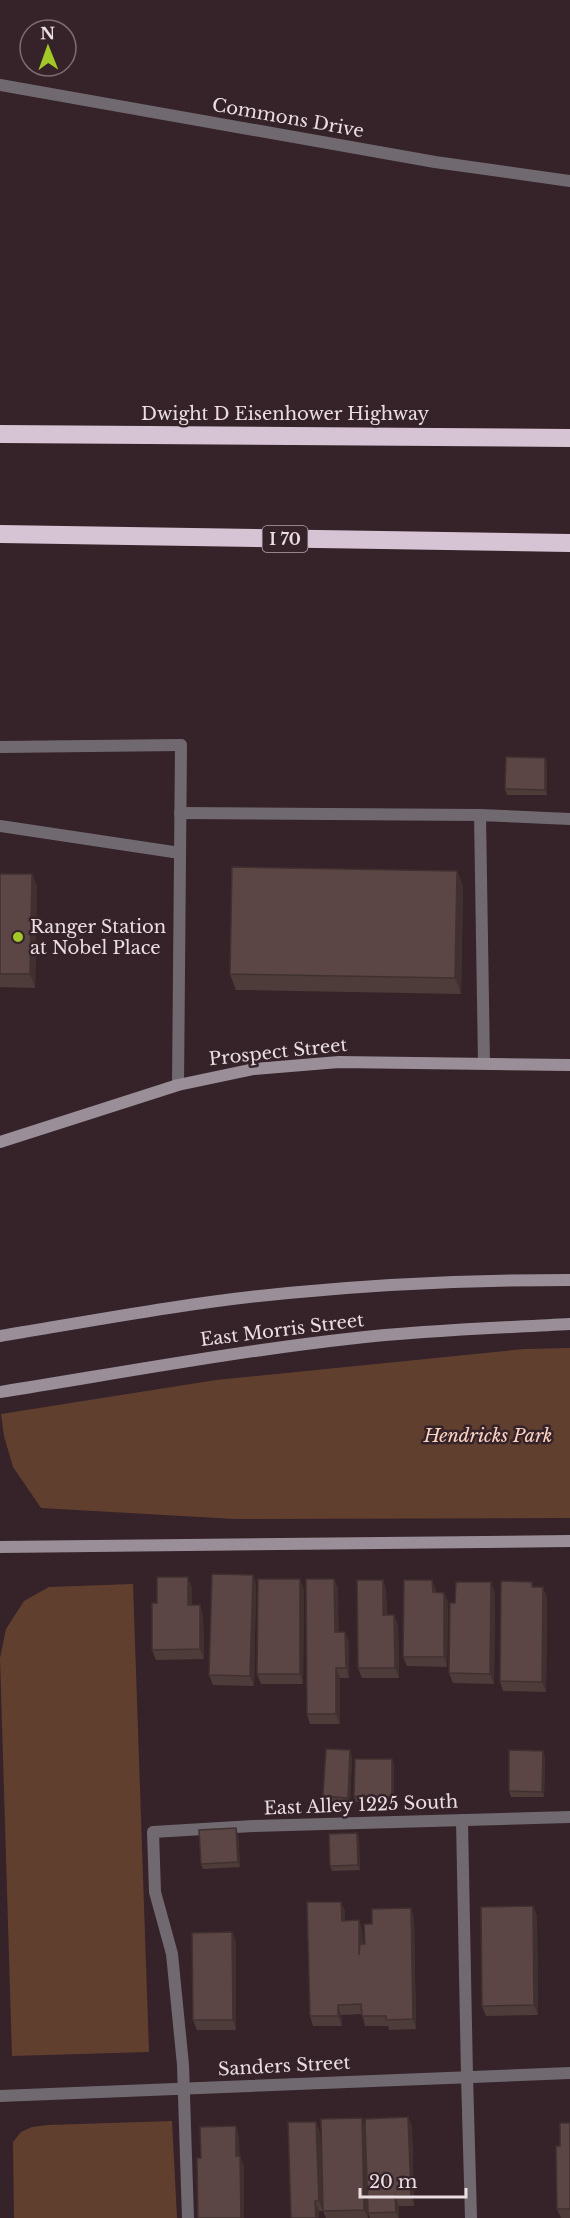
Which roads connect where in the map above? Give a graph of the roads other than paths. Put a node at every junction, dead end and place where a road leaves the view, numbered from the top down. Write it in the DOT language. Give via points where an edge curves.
graph roads {
  1 [pos="0,85"];
  2 [pos="570,181"];
  3 [pos="0,426"];
  4 [pos="62,433"];
  5 [pos="0,434"];
  6 [pos="570,438"];
  7 [pos="0,534"];
  8 [pos="570,543"];
  9 [pos="0,747"];
  10 [pos="180,813"];
  11 [pos="480,815"];
  12 [pos="570,819"];
  13 [pos="0,826"];
  14 [pos="180,853"];
  15 [pos="484,1064"];
  16 [pos="570,1065"];
  17 [pos="178,1085"];
  18 [pos="0,1142"];
  19 [pos="570,1280"];
  20 [pos="570,1324"];
  21 [pos="0,1336"];
  22 [pos="0,1392"];
  23 [pos="570,1540"];
  24 [pos="0,1547"];
  25 [pos="570,1817"];
  26 [pos="462,1820"];
  27 [pos="570,2073"];
  28 [pos="467,2076"];
  29 [pos="185,2088"];
  30 [pos="0,2096"];
  31 [pos="188,2218"];
  32 [pos="471,2218"];
  1 -- 2 [label="street, Commons Drive" via="435,162"];
  3 -- 4 [label="highway"];
  4 -- 5 [label="highway, Dwight D Eisenhower Highway"];
  4 -- 6 [label="highway, Dwight D Eisenhower Highway"];
  7 -- 8 [label="highway, I 70"];
  9 -- 10 [label="street" via="181,745"];
  10 -- 11 [label="street"];
  10 -- 14 [label="street"];
  11 -- 12 [label="street"];
  11 -- 15 [label="street"];
  13 -- 14 [label="street"];
  14 -- 17 [label="street"];
  15 -- 16 [label="main road, Prospect Street"];
  15 -- 17 [label="main road, Prospect Street" via="339,1062 254,1069"];
  17 -- 18 [label="main road, Prospect Street"];
  19 -- 21 [label="main road, East Morris Street" via="287,1293"];
  20 -- 22 [label="main road, East Morris Street" via="357,1338 165,1364"];
  23 -- 24 [label="main road"];
  25 -- 26 [label="street, East Alley 1225 South"];
  26 -- 28 [label="street"];
  26 -- 29 [label="street, East Alley 1225 South" via="153,1832 155,1893 172,1954"];
  27 -- 28 [label="street, Sanders Street"];
  28 -- 29 [label="street, Sanders Street"];
  28 -- 32 [label="street"];
  29 -- 30 [label="street, Sanders Street"];
  29 -- 31 [label="street"];
}
